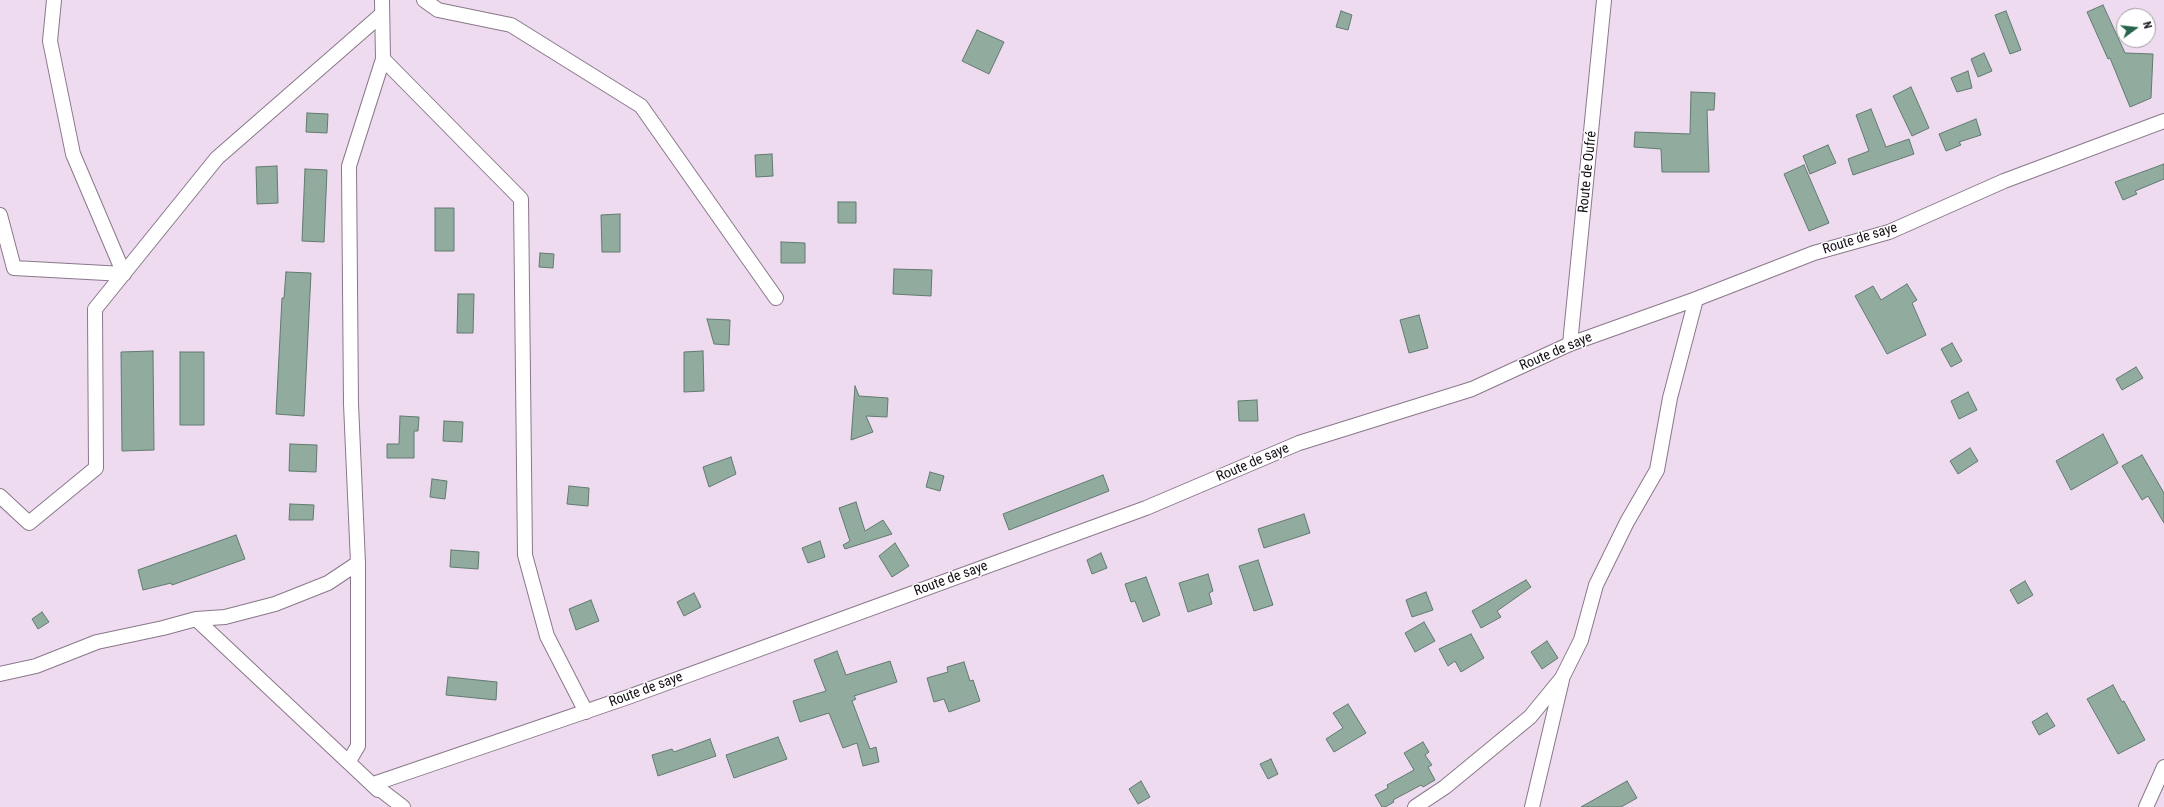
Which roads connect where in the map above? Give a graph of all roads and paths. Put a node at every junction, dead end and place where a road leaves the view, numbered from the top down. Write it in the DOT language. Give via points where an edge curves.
graph roads {
  1 [pos="54,0"];
  2 [pos="424,0"];
  3 [pos="1604,0"];
  4 [pos="382,7"];
  5 [pos="383,59"];
  6 [pos="2164,121"];
  7 [pos="0,215"];
  8 [pos="124,274"];
  9 [pos="776,298"];
  10 [pos="1696,299"];
  11 [pos="1570,344"];
  12 [pos="0,496"];
  13 [pos="358,563"];
  14 [pos="196,619"];
  15 [pos="0,674"];
  16 [pos="1562,678"];
  17 [pos="586,712"];
  18 [pos="349,761"];
  19 [pos="2164,767"];
  20 [pos="373,784"];
  21 [pos="393,807"];
  22 [pos="403,807"];
  23 [pos="1415,807"];
  24 [pos="1532,807"];
  25 [pos="2146,807"];
  1 -- 8 [label="street" via="50,41 73,154"];
  2 -- 9 [label="street" via="438,10 511,25 641,106"];
  3 -- 11 [label="street, Route de Oufré"];
  4 -- 5 [label="street"];
  4 -- 8 [label="street" via="217,158"];
  5 -- 13 [label="street" via="349,166 351,404"];
  5 -- 17 [label="street" via="520,199 525,555 547,636"];
  6 -- 10 [label="street, Route de saye" via="2004,181 1889,232 1814,253"];
  7 -- 8 [label="street" via="14,268"];
  8 -- 12 [label="street" via="96,309 96,468 29,523"];
  10 -- 11 [label="street, Route de saye"];
  10 -- 16 [label="street" via="1670,398 1657,470 1626,522 1596,585 1581,640"];
  11 -- 17 [label="street, Route de saye" via="1472,389 1299,443 1146,508"];
  13 -- 14 [label="street" via="328,583 275,604 226,617"];
  13 -- 18 [label="street" via="358,746"];
  14 -- 15 [label="street" via="97,642 36,666"];
  14 -- 18 [label="street"];
  16 -- 23 [label="street" via="1530,717 1445,787"];
  16 -- 24 [label="street"];
  17 -- 20 [label="street, Route de saye"];
  18 -- 20 [label="street"];
  19 -- 25 [label="street"];
  20 -- 21 [label="street"];
  20 -- 22 [label="street"];
}
